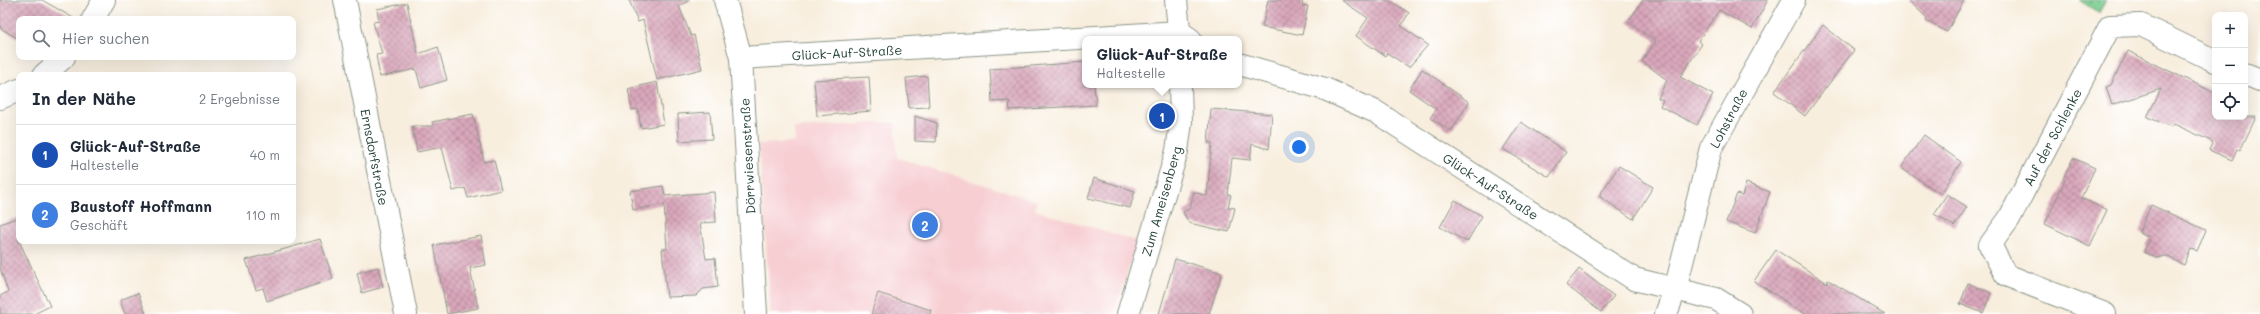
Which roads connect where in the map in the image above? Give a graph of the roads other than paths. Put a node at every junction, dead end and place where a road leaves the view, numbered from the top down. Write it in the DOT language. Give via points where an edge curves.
graph roads {
  1 [pos="104,0"];
  2 [pos="345,0"];
  3 [pos="725,0"];
  4 [pos="1176,0"];
  5 [pos="1794,0"];
  6 [pos="95,16"];
  7 [pos="1183,36"];
  8 [pos="1082,42"];
  9 [pos="741,58"];
  10 [pos="61,60"];
  11 [pos="2212,60"];
  12 [pos="1242,65"];
  13 [pos="47,72"];
  14 [pos="2248,75"];
  15 [pos="2260,80"];
  16 [pos="1180,88"];
  17 [pos="16,91"];
  18 [pos="0,98"];
  19 [pos="1675,290"];
  20 [pos="406,314"];
  21 [pos="756,314"];
  22 [pos="1128,314"];
  23 [pos="1666,314"];
  24 [pos="1740,314"];
  25 [pos="2106,314"];
  1 -- 6 [label="street"];
  2 -- 20 [label="street, Ernsdorfstraße"];
  3 -- 9 [label="street, Dörrwiesenstraße"];
  4 -- 7 [label="street"];
  5 -- 19 [label="street, Lohstraße" via="1711,148"];
  8 -- 9 [label="street, Glück-Auf-Straße"];
  9 -- 21 [label="street, Dörrwiesenstraße"];
  10 -- 13 [label="street"];
  11 -- 25 [label="street, Auf der Schlenke" via="2142,25 2110,26 2009,219 1990,245 2006,275"];
  12 -- 19 [label="street, Glück-Auf-Straße" via="1326,89 1376,112 1634,279"];
  14 -- 15 [label="street"];
  16 -- 22 [label="street, Zum Ameisenberg" via="1181,122 1177,151"];
  17 -- 18 [label="street"];
  19 -- 23 [label="street, Lohstraße"];
  19 -- 24 [label="street, Glück-Auf-Straße" via="1716,299"];
}
